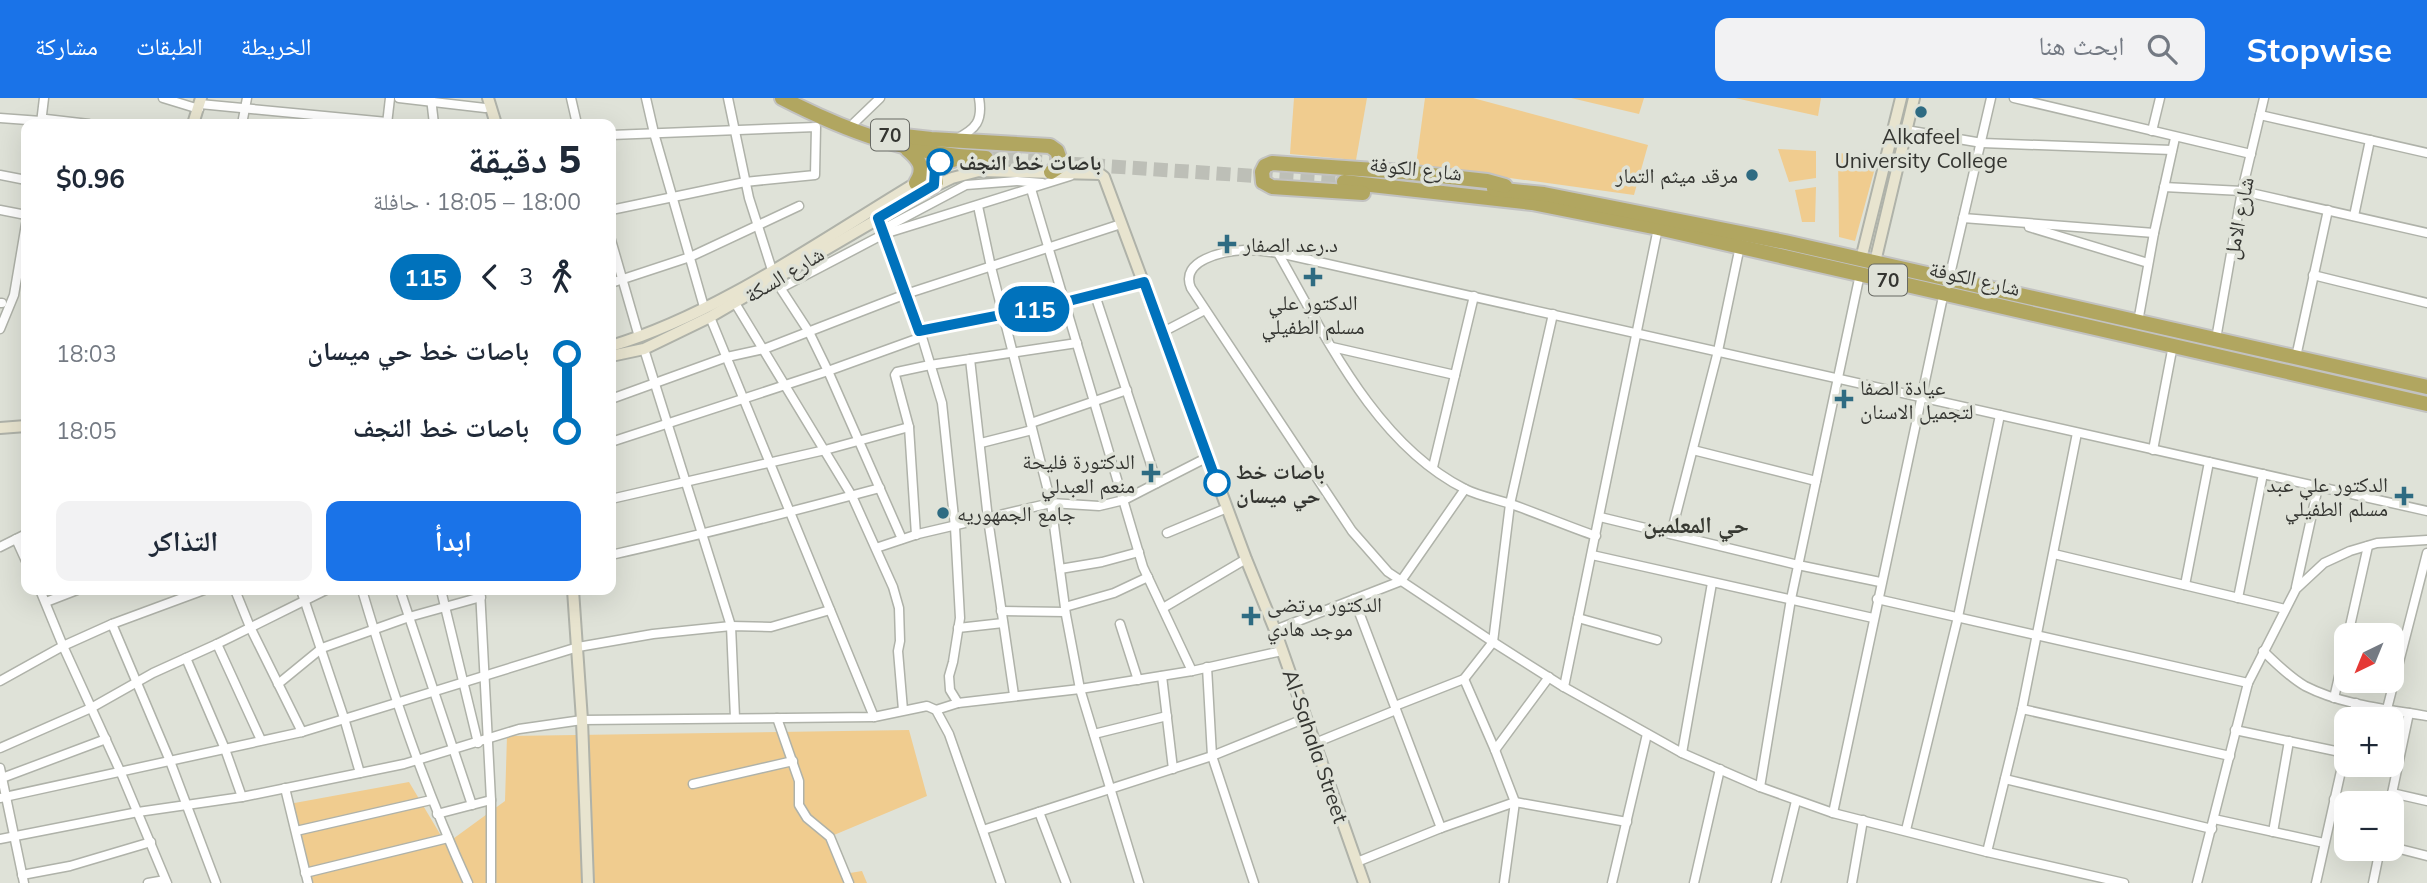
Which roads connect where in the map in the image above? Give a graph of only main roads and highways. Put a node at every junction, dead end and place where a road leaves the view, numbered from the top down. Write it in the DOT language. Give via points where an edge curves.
graph roads {
  1 [pos="782,98"];
  2 [pos="801,98"];
  3 [pos="886,134"];
  4 [pos="906,148"];
  5 [pos="984,155"];
  6 [pos="1049,177"];
  7 [pos="1344,178"];
  8 [pos="916,183"];
  9 [pos="931,188"];
  10 [pos="1531,198"];
  11 [pos="1784,249"];
  12 [pos="1946,286"];
  13 [pos="2224,347"];
  14 [pos="2260,357"];
  15 [pos="2427,387"];
  16 [pos="2427,404"];
  1 -- 4 [label="highway, 70" via="830,123"];
  2 -- 3 [label="highway, 70"];
  3 -- 5 [label="highway, 70"];
  3 -- 6 [label="highway" via="1050,146 1060,160"];
  4 -- 5 [label="highway, 70"];
  4 -- 8 [label="highway" via="922,167"];
  5 -- 9 [label="highway" via="940,162"];
  7 -- 10 [label="highway, شارع الكوفة / 70"];
  10 -- 10 [label="highway" via="1488,181 1404,172 1272,163 1262,172 1263,182 1272,187 1497,205"];
  10 -- 11 [label="highway, شارع الكوفة / 70"];
  10 -- 11 [label="highway, شارع الكوفة / 70" via="1740,246"];
  11 -- 12 [label="highway, شارع الكوفة / 70"];
  12 -- 13 [label="highway, شارع الكوفة / 70" via="2138,323"];
  12 -- 13 [label="highway, شارع الكوفة / 70" via="2174,345"];
  13 -- 14 [label="highway, شارع الكوفة / 70"];
  14 -- 15 [label="highway, شارع الكوفة / 70" via="2296,356"];
  14 -- 16 [label="highway, شارع الكوفة / 70"];
}
